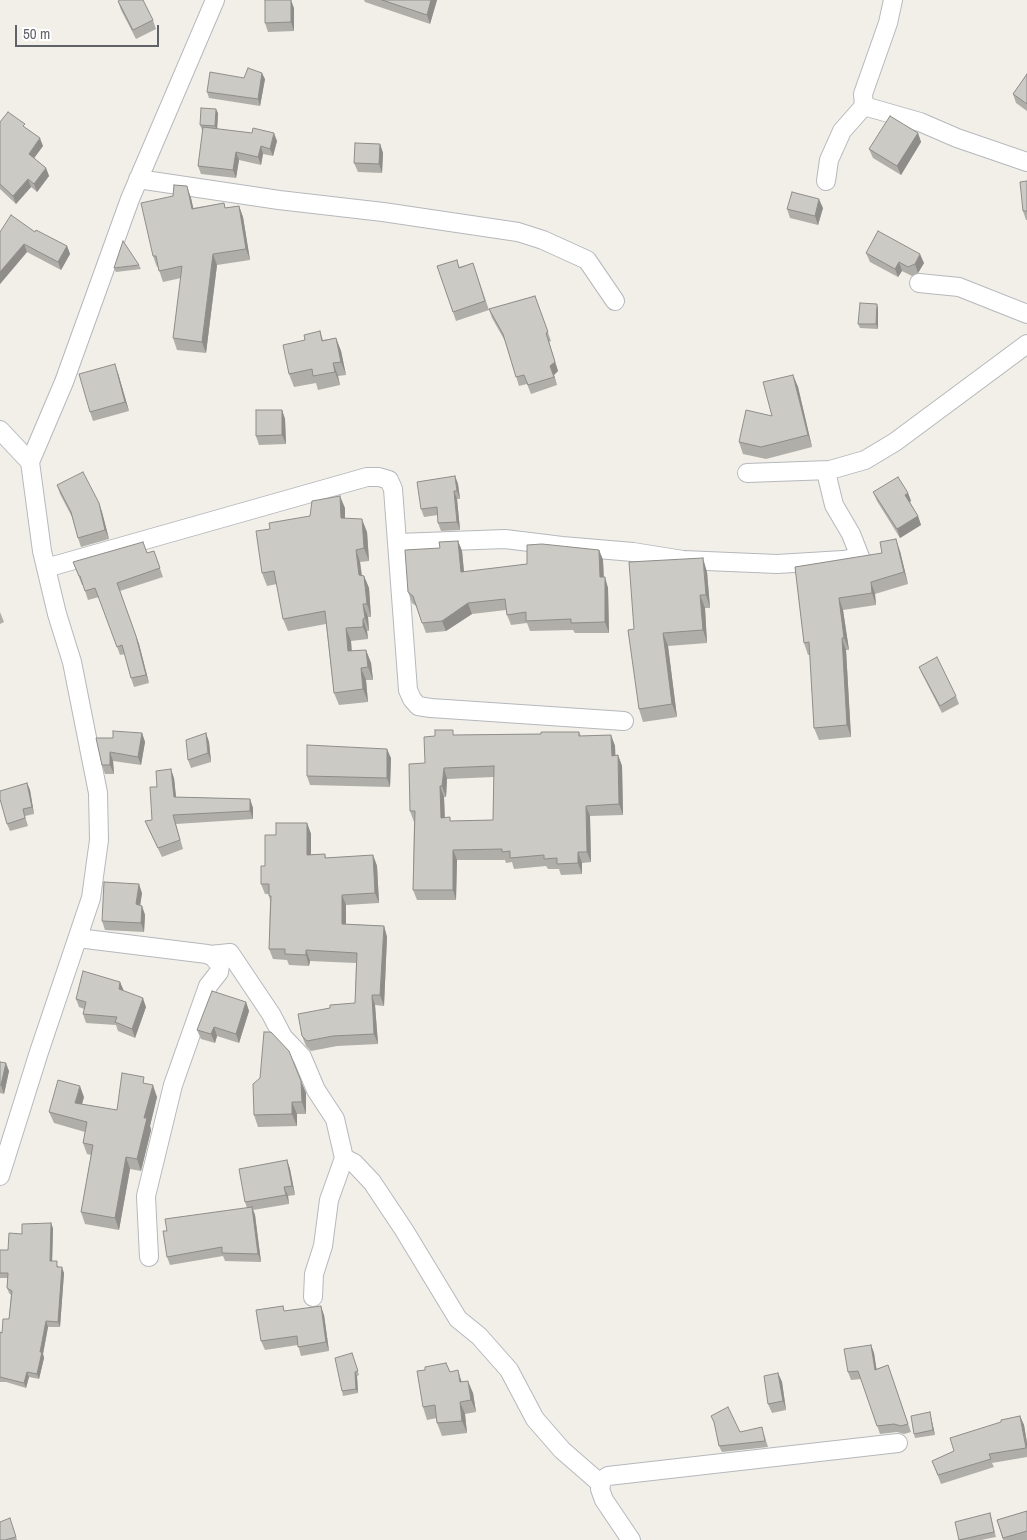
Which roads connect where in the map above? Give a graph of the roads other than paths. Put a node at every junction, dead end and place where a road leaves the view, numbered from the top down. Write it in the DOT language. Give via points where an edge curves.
graph roads {
  1 [pos="215,0"];
  2 [pos="893,0"];
  3 [pos="864,106"];
  4 [pos="1027,162"];
  5 [pos="138,178"];
  6 [pos="826,181"];
  7 [pos="919,283"];
  8 [pos="615,301"];
  9 [pos="1027,314"];
  10 [pos="1027,344"];
  11 [pos="0,430"];
  12 [pos="30,462"];
  13 [pos="830,470"];
  14 [pos="747,473"];
  15 [pos="398,543"];
  16 [pos="46,568"];
  17 [pos="624,721"];
  18 [pos="78,938"];
  19 [pos="210,956"];
  20 [pos="344,1158"];
  21 [pos="0,1176"];
  22 [pos="149,1257"];
  23 [pos="313,1297"];
  24 [pos="898,1443"];
  25 [pos="601,1484"];
  26 [pos="631,1540"];
  1 -- 5 [label="street"];
  2 -- 3 [label="street" via="888,24 863,94"];
  3 -- 4 [label="street" via="920,122"];
  3 -- 6 [label="street" via="842,131 829,160"];
  5 -- 8 [label="street" via="518,232 587,260"];
  5 -- 12 [label="street" via="64,382"];
  7 -- 9 [label="street" via="959,287"];
  10 -- 13 [label="street" via="895,442 865,460"];
  11 -- 12 [label="street"];
  12 -- 16 [label="street"];
  13 -- 14 [label="street"];
  13 -- 15 [label="street" via="827,476 834,505 860,557 777,564 683,560 505,539"];
  15 -- 16 [label="street" via="394,489 389,480 367,477"];
  15 -- 17 [label="street" via="408,690 418,706"];
  16 -- 18 [label="street" via="72,662 98,793 99,840 91,898"];
  18 -- 19 [label="street"];
  18 -- 21 [label="street"];
  19 -- 20 [label="street" via="230,954 283,1037 302,1057 316,1090 335,1119"];
  19 -- 22 [label="street" via="220,966 219,972 208,986 173,1085 146,1196"];
  20 -- 23 [label="street" via="329,1200 323,1246 314,1274"];
  20 -- 25 [label="street" via="354,1163 372,1182 458,1319 479,1336 509,1370 536,1418 562,1450"];
  24 -- 25 [label="street" via="608,1476"];
  25 -- 26 [label="street" via="604,1500"];
}
